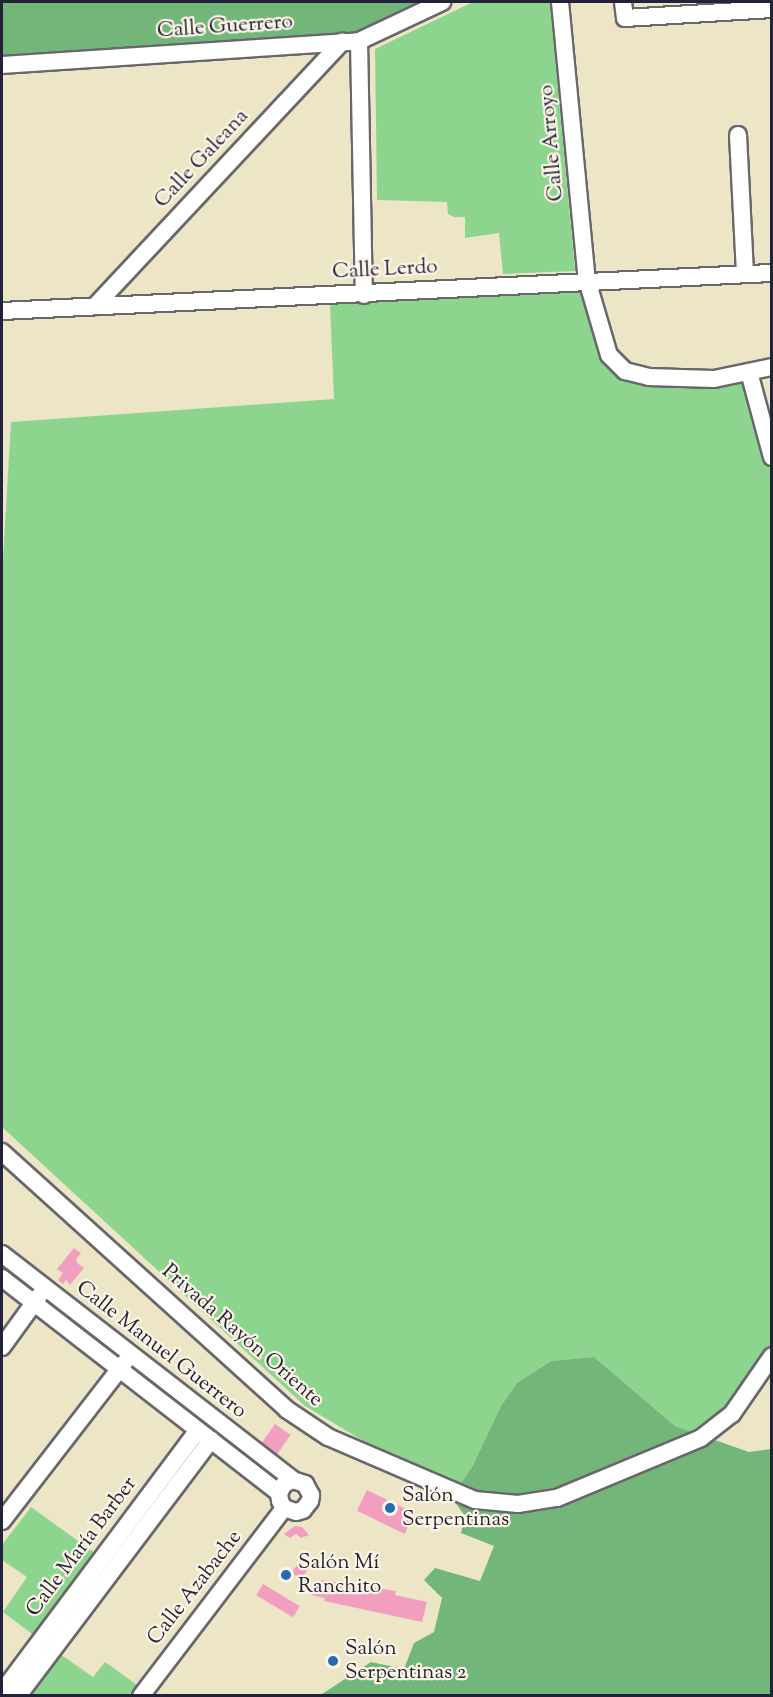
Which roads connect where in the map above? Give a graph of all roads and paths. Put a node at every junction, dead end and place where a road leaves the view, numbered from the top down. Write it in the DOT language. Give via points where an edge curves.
graph roads {
  1 [pos="442,2"];
  2 [pos="560,2"];
  3 [pos="623,2"];
  4 [pos="771,9"];
  5 [pos="359,41"];
  6 [pos="342,42"];
  7 [pos="2,65"];
  8 [pos="738,135"];
  9 [pos="771,273"];
  10 [pos="745,274"];
  11 [pos="587,280"];
  12 [pos="364,295"];
  13 [pos="95,306"];
  14 [pos="2,311"];
  15 [pos="771,368"];
  16 [pos="749,372"];
  17 [pos="771,457"];
  18 [pos="2,1152"];
  19 [pos="2,1254"];
  20 [pos="2,1278"];
  21 [pos="45,1288"];
  22 [pos="33,1303"];
  23 [pos="2,1347"];
  24 [pos="132,1355"];
  25 [pos="771,1356"];
  26 [pos="118,1369"];
  27 [pos="204,1435"];
  28 [pos="293,1480"];
  29 [pos="282,1501"];
  30 [pos="2,1521"];
  31 [pos="2,1692"];
  32 [pos="6,1695"];
  33 [pos="18,1695"];
  34 [pos="141,1695"];
  1 -- 5 [label="street, Calle Guerrero"];
  2 -- 11 [label="street, Calle Arroyo"];
  3 -- 4 [label="street" via="625,18"];
  5 -- 6 [label="street, Calle Guerrero"];
  5 -- 12 [label="street"];
  6 -- 7 [label="street, Calle Guerrero"];
  6 -- 13 [label="street, Calle Galeana"];
  8 -- 10 [label="street"];
  9 -- 10 [label="street, Calle Lerdo"];
  10 -- 11 [label="street, Calle Lerdo"];
  11 -- 12 [label="street, Calle Lerdo"];
  11 -- 16 [label="street, Calle Arroyo" via="609,355 625,371 649,377 714,379"];
  12 -- 13 [label="street, Calle Lerdo"];
  13 -- 14 [label="street, Calle Lerdo"];
  15 -- 16 [label="street, Calle Arroyo"];
  16 -- 17 [label="street"];
  18 -- 25 [label="street, Privada Rayón Oriente" via="286,1409 328,1437 475,1500 518,1504 557,1498 701,1438 732,1414"];
  19 -- 21 [label="street, Calle Manuel Guerrero"];
  20 -- 22 [label="street, Calle Manuel Guerrero"];
  21 -- 22 [label="street"];
  21 -- 24 [label="street, Calle Manuel Guerrero"];
  22 -- 23 [label="street"];
  22 -- 26 [label="street, Calle Manuel Guerrero"];
  24 -- 26 [label="street"];
  24 -- 28 [label="street, Calle Manuel Guerrero"];
  26 -- 27 [label="street, Calle Manuel Guerrero"];
  26 -- 30 [label="street"];
  27 -- 29 [label="street, Calle Manuel Guerrero"];
  27 -- 31 [label="street, Calle María Barber"];
  27 -- 33 [label="street, Calle María Barber"];
  28 -- 29 [label="street" via="284,1484"];
  28 -- 29 [label="street" via="309,1488 310,1501 296,1512"];
  29 -- 34 [label="street, Calle Azabache"];
  31 -- 32 [label="street"];
}
